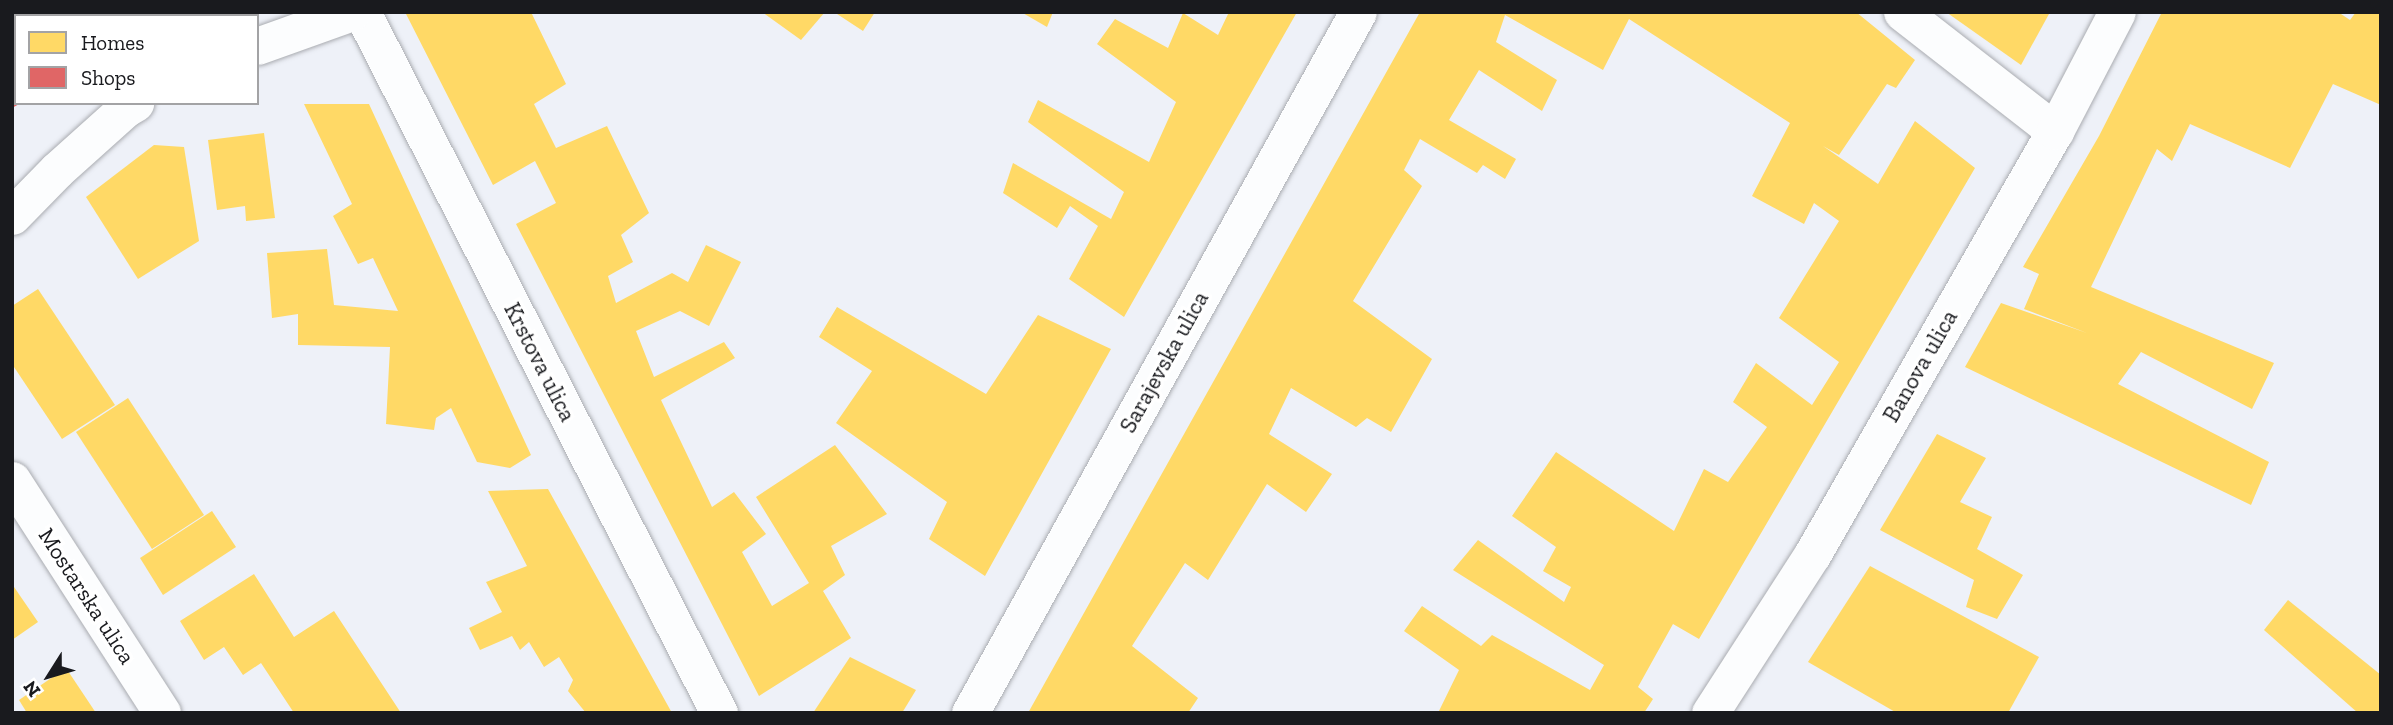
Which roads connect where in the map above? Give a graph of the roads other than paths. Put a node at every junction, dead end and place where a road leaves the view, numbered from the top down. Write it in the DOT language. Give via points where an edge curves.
graph roads {
  1 [pos="352,12"];
  2 [pos="362,12"];
  3 [pos="1358,12"];
  4 [pos="1902,12"];
  5 [pos="2117,12"];
  6 [pos="259,45"];
  7 [pos="132,105"];
  8 [pos="2055,131"];
  9 [pos="12,216"];
  10 [pos="12,480"];
  11 [pos="162,713"];
  12 [pos="719,713"];
  13 [pos="970,713"];
  14 [pos="1710,713"];
  1 -- 6 [label="street"];
  2 -- 12 [label="street, Krstova ulica"];
  3 -- 13 [label="street, Sarajevska ulica"];
  4 -- 8 [label="street"];
  5 -- 8 [label="street, Banova ulica"];
  7 -- 9 [label="street"];
  8 -- 14 [label="street, Banova ulica" via="1812,555"];
  10 -- 11 [label="street, Mostarska ulica"];
}
